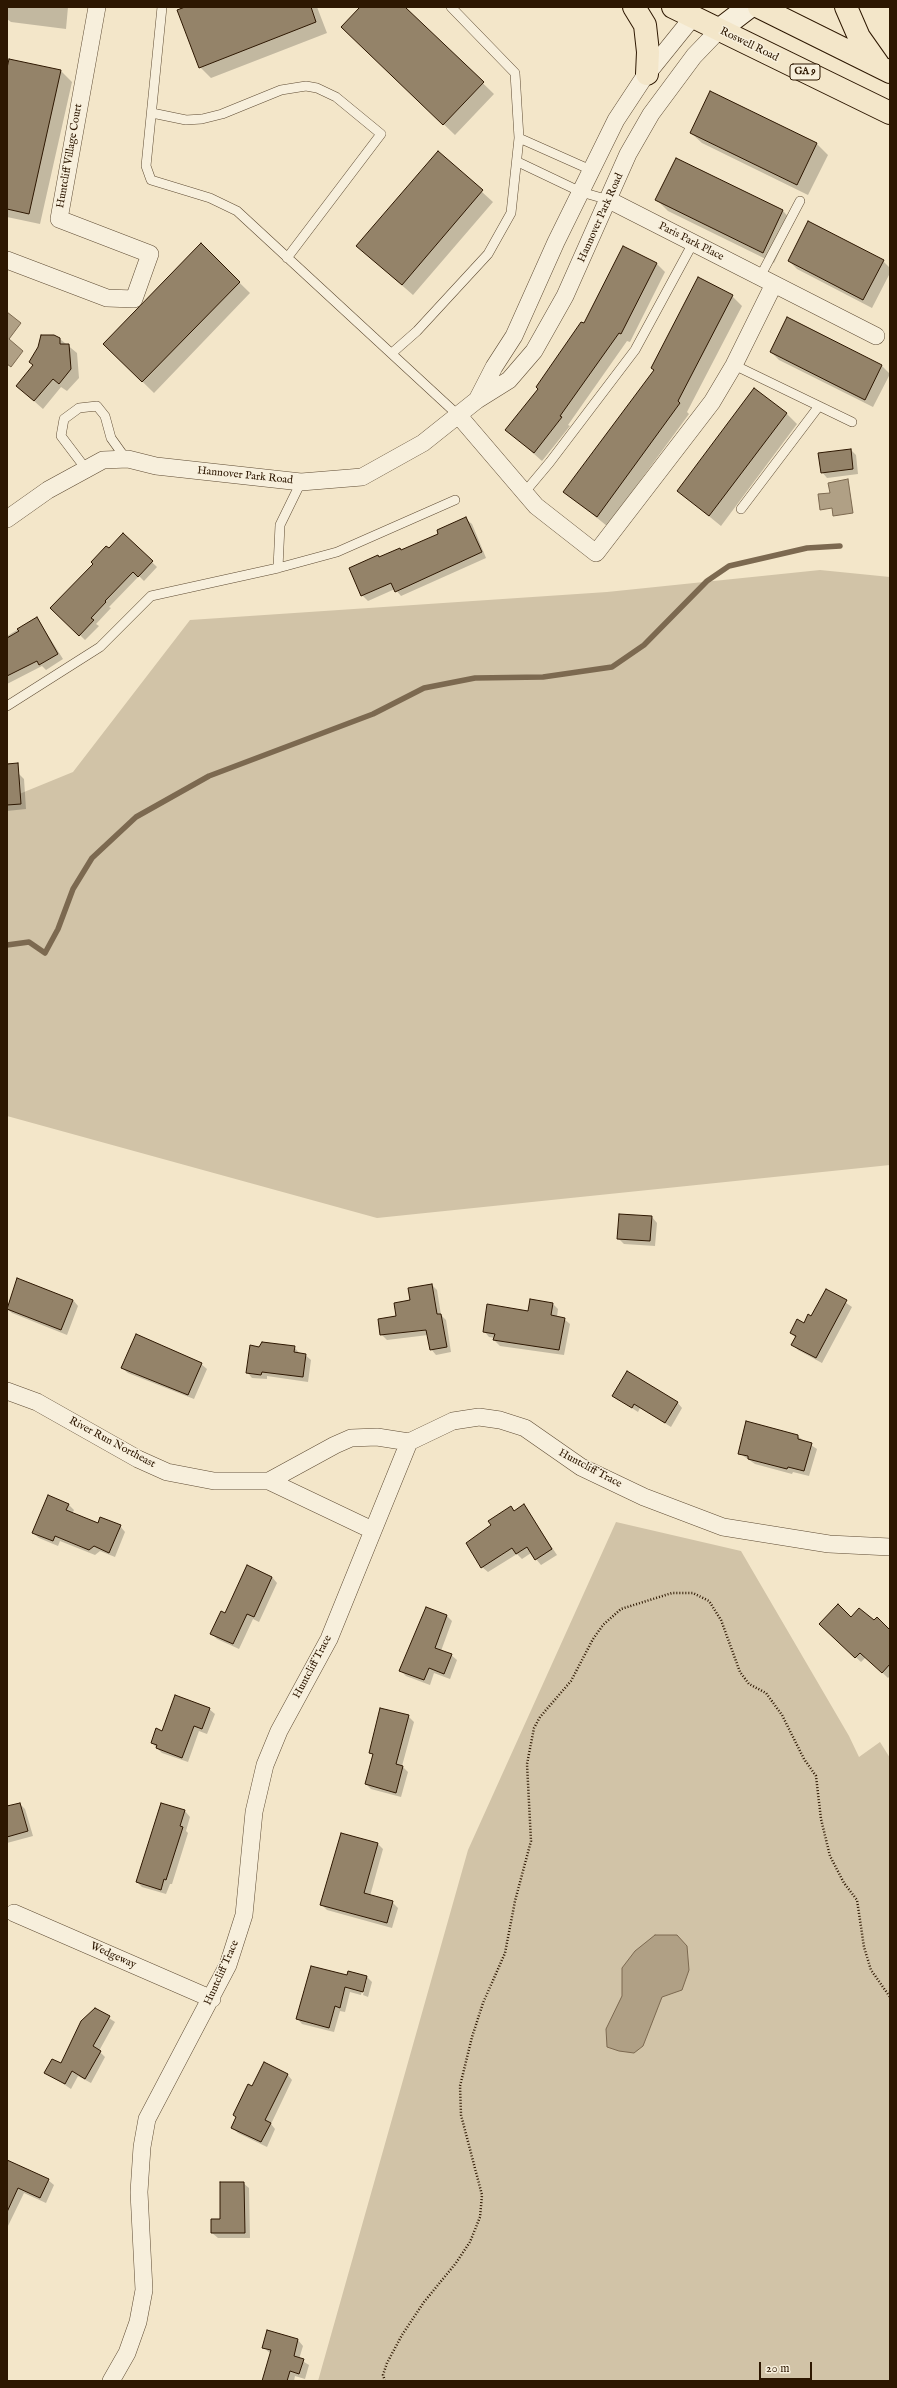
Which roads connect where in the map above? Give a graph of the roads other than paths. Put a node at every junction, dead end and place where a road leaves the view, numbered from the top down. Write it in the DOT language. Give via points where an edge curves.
graph roads {
  1 [pos="97,7"];
  2 [pos="162,7"];
  3 [pos="451,7"];
  4 [pos="634,7"];
  5 [pos="673,7"];
  6 [pos="748,7"];
  7 [pos="759,7"];
  8 [pos="846,7"];
  9 [pos="698,12"];
  10 [pos="719,30"];
  11 [pos="887,71"];
  12 [pos="647,74"];
  13 [pos="152,113"];
  14 [pos="890,113"];
  15 [pos="519,138"];
  16 [pos="518,162"];
  17 [pos="591,170"];
  18 [pos="581,192"];
  19 [pos="609,200"];
  20 [pos="800,201"];
  21 [pos="693,242"];
  22 [pos="287,258"];
  23 [pos="7,260"];
  24 [pos="767,280"];
  25 [pos="876,336"];
  26 [pos="392,353"];
  27 [pos="734,365"];
  28 [pos="477,400"];
  29 [pos="819,406"];
  30 [pos="459,416"];
  31 [pos="852,422"];
  32 [pos="126,459"];
  33 [pos="86,469"];
  34 [pos="301,482"];
  35 [pos="524,493"];
  36 [pos="455,500"];
  37 [pos="741,509"];
  38 [pos="7,519"];
  39 [pos="278,568"];
  40 [pos="7,706"];
  41 [pos="7,1391"];
  42 [pos="409,1442"];
  43 [pos="269,1481"];
  44 [pos="372,1530"];
  45 [pos="890,1547"];
  46 [pos="14,1913"];
  47 [pos="212,1999"];
  48 [pos="111,2381"];
  1 -- 23 [label="street, Huntcliff Village Court" via="59,219 150,254 134,300 107,298"];
  2 -- 13 [label="lane"];
  3 -- 15 [label="lane" via="515,73"];
  4 -- 12 [label="main road" via="645,25"];
  5 -- 9 [label="main road, Roswell Road / GA 9"];
  6 -- 10 [label="street"];
  7 -- 11 [label="main road"];
  8 -- 11 [label="main road" via="858,37 874,60"];
  9 -- 10 [label="main road, Roswell Road / GA 9"];
  9 -- 12 [label="street, Hannover Park Road"];
  10 -- 14 [label="main road, Roswell Road / GA 9"];
  10 -- 19 [label="street, Hannover Park Road" via="690,62 651,114 628,154"];
  12 -- 17 [label="street, Hannover Park Road" via="616,120"];
  13 -- 22 [label="lane" via="146,166 151,180 210,198 237,211"];
  13 -- 22 [label="lane" via="186,120 202,120 281,90 306,86 336,97 381,134"];
  15 -- 16 [label="lane"];
  15 -- 17 [label="lane"];
  16 -- 18 [label="lane"];
  16 -- 26 [label="lane" via="511,213 488,254 418,331"];
  17 -- 18 [label="street, Hannover Park Road"];
  18 -- 19 [label="lane"];
  18 -- 28 [label="street, Hannover Park Road" via="514,336"];
  19 -- 21 [label="street, Paris Park Place"];
  19 -- 28 [label="street, Hannover Park Road" via="568,290 534,352 509,380"];
  20 -- 24 [label="lane"];
  21 -- 24 [label="street, Paris Park Place"];
  21 -- 35 [label="lane" via="635,350"];
  22 -- 26 [label="lane"];
  24 -- 25 [label="street, Paris Park Place"];
  24 -- 27 [label="street"];
  26 -- 30 [label="lane"];
  27 -- 29 [label="lane"];
  27 -- 35 [label="street" via="712,402 596,552 557,524"];
  28 -- 30 [label="street, Hannover Park Road"];
  29 -- 31 [label="lane"];
  29 -- 37 [label="lane"];
  30 -- 34 [label="street, Hannover Park Road" via="422,443 362,477"];
  30 -- 35 [label="street"];
  32 -- 33 [label="street, Hannover Park Road" via="104,460"];
  32 -- 33 [label="lane" via="112,438 105,416 97,406 79,408 64,419 61,436"];
  32 -- 34 [label="street, Hannover Park Road" via="156,466"];
  33 -- 38 [label="street, Hannover Park Road" via="48,490"];
  34 -- 39 [label="lane" via="280,525"];
  36 -- 39 [label="lane" via="337,552"];
  39 -- 40 [label="lane" via="151,596 100,647"];
  41 -- 43 [label="street, River Run Northeast" via="37,1402 138,1459 167,1472 214,1481"];
  42 -- 43 [label="street, River Run Northeast" via="377,1437 351,1438"];
  42 -- 44 [label="street, Huntcliff Trace"];
  42 -- 45 [label="street, Huntcliff Trace" via="452,1422 479,1417 500,1420 525,1428 559,1454 644,1497 722,1527 829,1544"];
  43 -- 44 [label="street, River Run Northeast"];
  44 -- 47 [label="street, Huntcliff Trace" via="329,1639 279,1731 265,1766 254,1812 244,1915 228,1965"];
  46 -- 47 [label="street, Wedgeway"];
  47 -- 48 [label="street, Huntcliff Trace" via="147,2120 139,2192 144,2290 138,2322 127,2353"];
}
